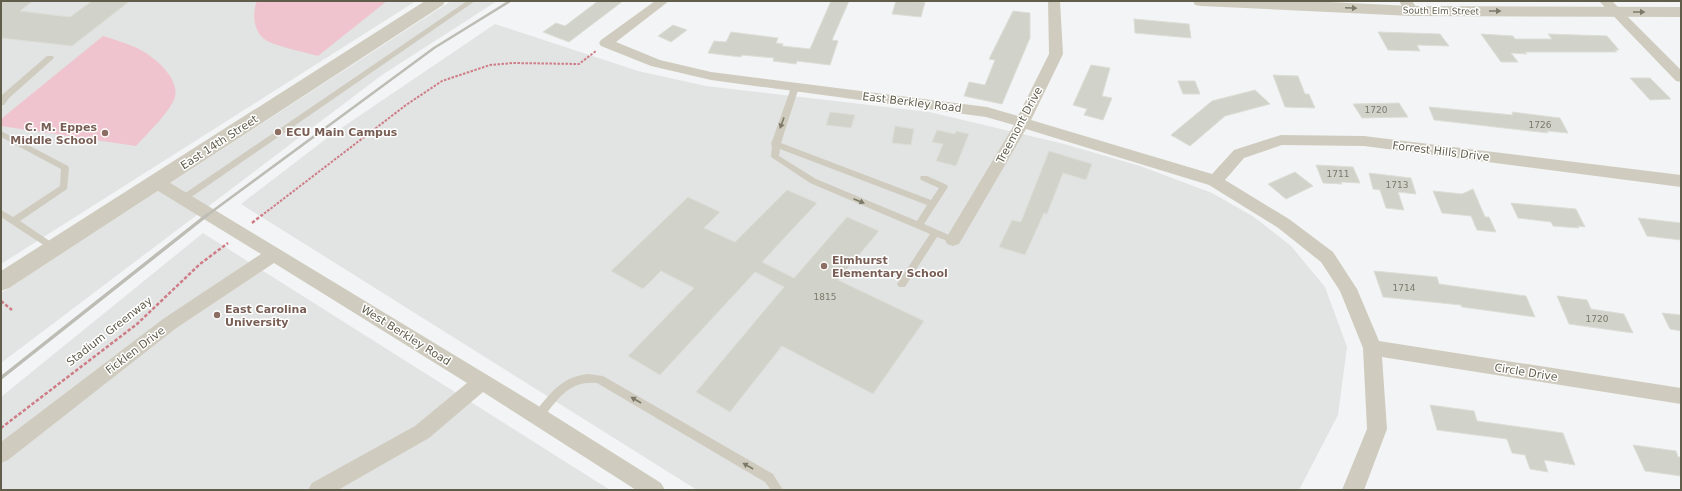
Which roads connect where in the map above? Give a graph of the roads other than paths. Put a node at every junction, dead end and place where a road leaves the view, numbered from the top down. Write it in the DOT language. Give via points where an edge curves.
graph roads {
  1 [pos="437,1"];
  2 [pos="472,1"];
  3 [pos="662,1"];
  4 [pos="1054,1"];
  5 [pos="1200,1"];
  6 [pos="1258,3"];
  7 [pos="1409,6"];
  8 [pos="1611,6"];
  9 [pos="1681,12"];
  10 [pos="50,58"];
  11 [pos="1681,78"];
  12 [pos="795,87"];
  13 [pos="1,103"];
  14 [pos="1023,122"];
  15 [pos="1,134"];
  16 [pos="775,144"];
  17 [pos="924,178"];
  18 [pos="1215,181"];
  19 [pos="1681,181"];
  20 [pos="156,182"];
  21 [pos="184,198"];
  22 [pos="932,204"];
  23 [pos="1,213"];
  24 [pos="13,221"];
  25 [pos="918,226"];
  26 [pos="935,233"];
  27 [pos="953,240"];
  28 [pos="54,248"];
  29 [pos="274,254"];
  30 [pos="2,279"];
  31 [pos="902,284"];
  32 [pos="1372,348"];
  33 [pos="482,382"];
  34 [pos="1681,396"];
  35 [pos="538,416"];
  36 [pos="1,454"];
  37 [pos="319,490"];
  38 [pos="654,490"];
  39 [pos="778,490"];
  40 [pos="1353,490"];
  1 -- 20 [label="street, East 14th Street"];
  2 -- 21 [label="lane"];
  3 -- 12 [label="street, East Berkley Road" via="606,43 656,63 712,76"];
  4 -- 14 [label="street, Treemont Drive" via="1056,54"];
  5 -- 6 [label="street, South Elm Street"];
  6 -- 7 [label="street, South Elm Street, one-way"];
  7 -- 8 [label="street, South Elm Street, one-way"];
  8 -- 9 [label="street, South Elm Street, one-way"];
  8 -- 11 [label="street"];
  10 -- 13 [label="lane"];
  12 -- 14 [label="street, East Berkley Road" via="987,112"];
  12 -- 16 [label="lane, one-way"];
  14 -- 18 [label="street, East Berkley Road"];
  14 -- 27 [label="street, Treemont Drive"];
  15 -- 24 [label="lane" via="65,168 64,187"];
  16 -- 22 [label="lane"];
  16 -- 25 [label="lane, one-way" via="775,157 813,181"];
  17 -- 22 [label="lane" via="944,187"];
  18 -- 19 [label="street, Forrest Hills Drive" via="1239,154 1281,140 1364,141"];
  18 -- 32 [label="street" via="1283,223 1327,257 1348,289"];
  20 -- 21 [label="street, West Berkley Road"];
  20 -- 28 [label="street, East 14th Street"];
  21 -- 29 [label="street, West Berkley Road"];
  22 -- 25 [label="lane"];
  23 -- 24 [label="lane"];
  24 -- 28 [label="lane"];
  25 -- 26 [label="lane"];
  26 -- 27 [label="lane"];
  26 -- 31 [label="lane"];
  28 -- 30 [label="street, East 14th Street"];
  29 -- 33 [label="street, West Berkley Road"];
  29 -- 36 [label="street, Ficklen Drive" via="157,333"];
  32 -- 34 [label="street, Circle Drive"];
  32 -- 40 [label="street" via="1377,429"];
  33 -- 35 [label="street, West Berkley Road"];
  33 -- 37 [label="street" via="436,423"];
  35 -- 38 [label="street, West Berkley Road"];
  39 -- 35 [label="lane, one-way" via="769,478 599,379 579,378 568,383"];
}
